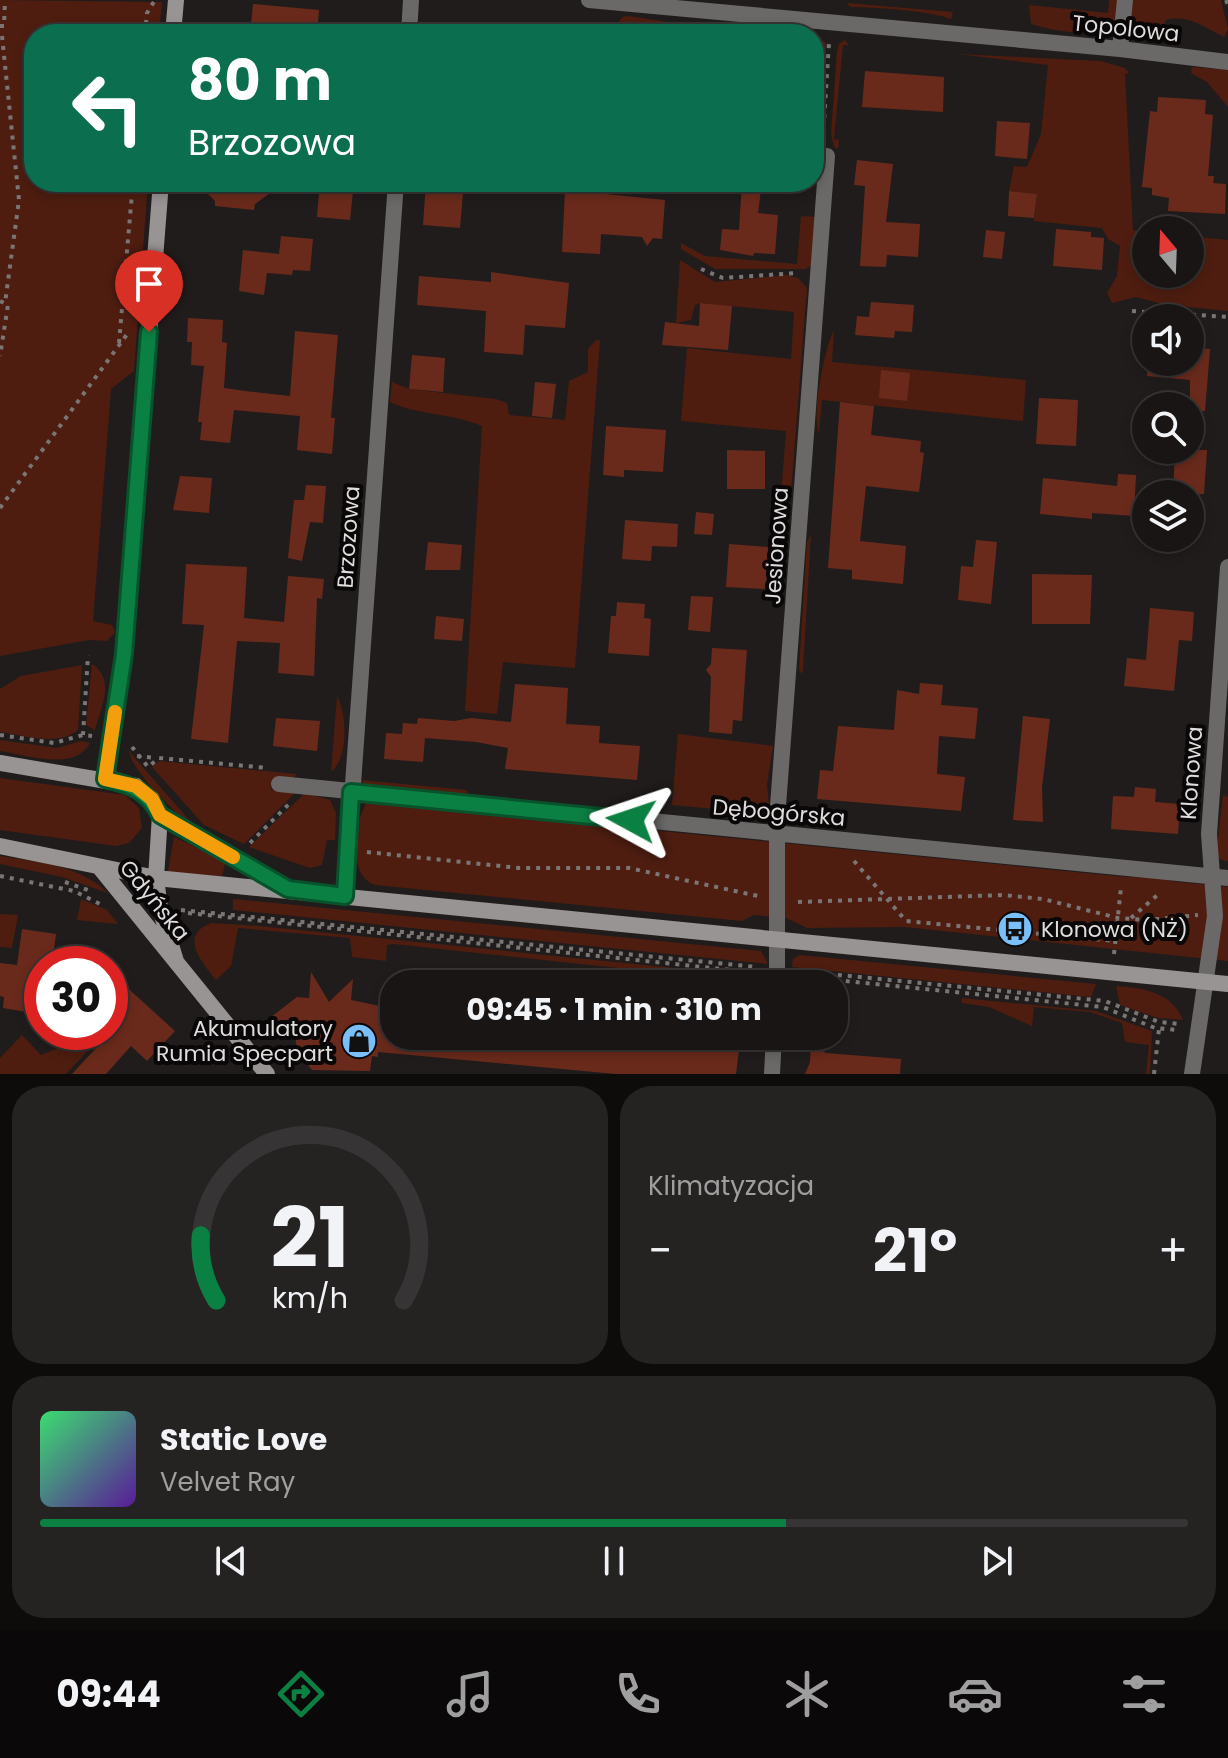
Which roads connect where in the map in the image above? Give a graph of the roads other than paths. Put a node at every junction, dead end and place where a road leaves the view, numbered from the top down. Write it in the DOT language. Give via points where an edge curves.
graph roads {
  1 [pos="176,0"];
  2 [pos="411,0"];
  3 [pos="589,0"];
  4 [pos="1125,0"];
  5 [pos="174,24"];
  6 [pos="410,24"];
  7 [pos="1120,49"];
  8 [pos="1228,62"];
  9 [pos="827,156"];
  10 [pos="160,192"];
  11 [pos="395,192"];
  12 [pos="1228,567"];
  13 [pos="0,763"];
  14 [pos="105,779"];
  15 [pos="279,784"];
  16 [pos="351,792"];
  17 [pos="160,815"];
  18 [pos="777,834"];
  19 [pos="0,846"];
  20 [pos="100,868"];
  21 [pos="1220,877"];
  22 [pos="156,878"];
  23 [pos="288,889"];
  24 [pos="345,896"];
  25 [pos="778,939"];
  26 [pos="176,961"];
  27 [pos="778,970"];
  28 [pos="1205,982"];
  29 [pos="1228,984"];
  30 [pos="773,1050"];
  31 [pos="267,1074"];
  32 [pos="772,1074"];
  33 [pos="1192,1074"];
  1 -- 5 [label="main road"];
  2 -- 6 [label="street"];
  3 -- 7 [label="street, Topolowa"];
  4 -- 7 [label="street"];
  7 -- 8 [label="street, Topolowa"];
  9 -- 18 [label="street, Jesionowa"];
  10 -- 14 [label="main road" via="124,654"];
  11 -- 16 [label="street, Brzozowa"];
  12 -- 21 [label="street, Klonowa" via="1209,834"];
  13 -- 14 [label="main road"];
  14 -- 17 [label="main road" via="136,786 152,799"];
  15 -- 16 [label="street, Dębogórska"];
  16 -- 18 [label="street, Dębogórska"];
  16 -- 24 [label="street, Brzozowa"];
  17 -- 22 [label="main road, Gdyńska"];
  17 -- 23 [label="main road"];
  18 -- 21 [label="street, Dębogórska"];
  18 -- 25 [label="street, Jesionowa"];
  19 -- 20 [label="main road"];
  20 -- 22 [label="main road"];
  20 -- 26 [label="main road, Gdyńska"];
  21 -- 28 [label="street, Klonowa"];
  22 -- 23 [label="main road"];
  22 -- 26 [label="main road, Gdyńska"];
  23 -- 24 [label="main road"];
  24 -- 25 [label="main road"];
  25 -- 27 [label="street, Jesionowa"];
  25 -- 28 [label="main road"];
  26 -- 31 [label="main road, Gdyńska"];
  28 -- 29 [label="main road"];
  28 -- 33 [label="street, Klonowa"];
  30 -- 32 [label="street"];
}
